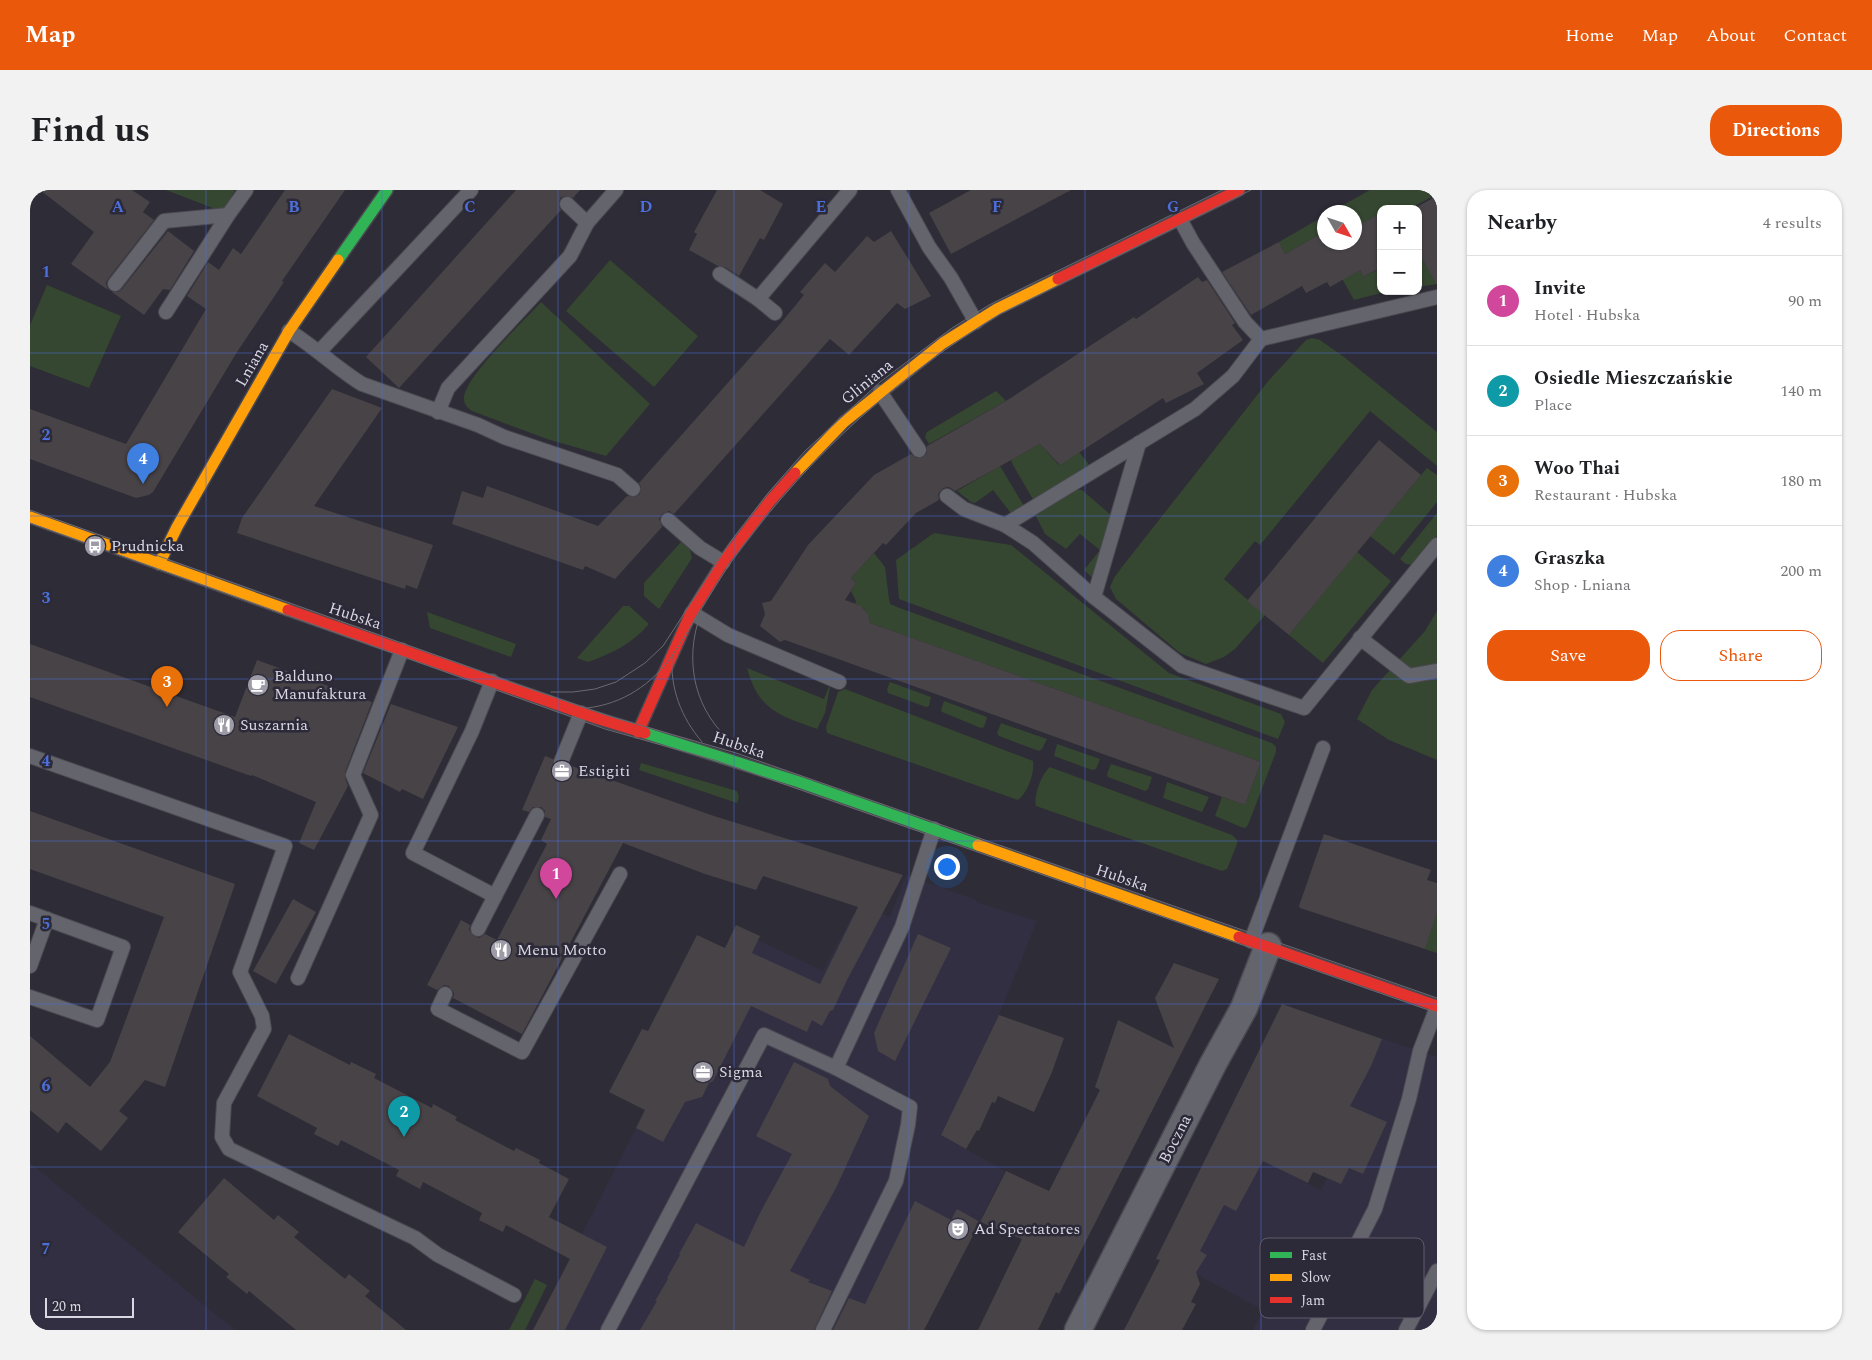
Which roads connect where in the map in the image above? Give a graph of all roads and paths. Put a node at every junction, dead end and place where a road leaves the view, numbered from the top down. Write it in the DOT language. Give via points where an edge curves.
graph roads {
  1 [pos="246,190"];
  2 [pos="387,190"];
  3 [pos="471,190"];
  4 [pos="616,190"];
  5 [pos="850,190"];
  6 [pos="898,190"];
  7 [pos="1239,190"];
  8 [pos="567,204"];
  9 [pos="228,215"];
  10 [pos="1180,219"];
  11 [pos="587,223"];
  12 [pos="720,274"];
  13 [pos="115,284"];
  14 [pos="1437,297"];
  15 [pos="758,299"];
  16 [pos="166,312"];
  17 [pos="776,313"];
  18 [pos="976,322"];
  19 [pos="289,331"];
  20 [pos="1261,340"];
  21 [pos="319,352"];
  22 [pos="880,392"];
  23 [pos="438,412"];
  24 [pos="1139,443"];
  25 [pos="919,450"];
  26 [pos="633,489"];
  27 [pos="947,496"];
  28 [pos="30,517"];
  29 [pos="668,520"];
  30 [pos="1005,525"];
  31 [pos="1437,545"];
  32 [pos="723,562"];
  33 [pos="159,564"];
  34 [pos="1094,597"];
  35 [pos="692,613"];
  36 [pos="1360,638"];
  37 [pos="402,650"];
  38 [pos="1437,671"];
  39 [pos="492,681"];
  40 [pos="839,682"];
  41 [pos="581,713"];
  42 [pos="638,732"];
  43 [pos="1323,748"];
  44 [pos="30,756"];
  45 [pos="561,762"];
  46 [pos="537,815"];
  47 [pos="934,829"];
  48 [pos="620,874"];
  49 [pos="495,896"];
  50 [pos="30,913"];
  51 [pos="47,919"];
  52 [pos="478,929"];
  53 [pos="1260,944"];
  54 [pos="30,966"];
  55 [pos="298,978"];
  56 [pos="445,994"];
  57 [pos="30,997"];
  58 [pos="1437,1006"];
  59 [pos="836,1068"];
  60 [pos="1360,1238"];
  61 [pos="1437,1271"];
  62 [pos="514,1294"];
  63 [pos="1424,1296"];
  64 [pos="1318,1318"];
  65 [pos="1412,1318"];
  66 [pos="608,1330"];
  67 [pos="824,1330"];
  68 [pos="1078,1330"];
  69 [pos="1312,1330"];
  70 [pos="1406,1330"];
  1 -- 9 [label="lane"];
  2 -- 19 [label="street, Lniana"];
  3 -- 21 [label="lane"];
  4 -- 11 [label="lane"];
  5 -- 15 [label="lane"];
  6 -- 18 [label="lane"];
  7 -- 10 [label="street, Gliniana"];
  8 -- 11 [label="lane"];
  9 -- 13 [label="lane" via="164,220"];
  9 -- 16 [label="lane"];
  10 -- 18 [label="street, Gliniana"];
  10 -- 20 [label="lane" via="1245,322"];
  11 -- 23 [label="lane" via="570,256 448,388"];
  12 -- 15 [label="lane"];
  14 -- 20 [label="lane"];
  15 -- 17 [label="lane"];
  18 -- 22 [label="street, Gliniana"];
  19 -- 21 [label="lane"];
  19 -- 33 [label="street, Lniana"];
  20 -- 24 [label="lane" via="1234,376 1195,409"];
  21 -- 23 [label="lane" via="362,384"];
  22 -- 25 [label="lane"];
  22 -- 32 [label="street, Gliniana" via="806,460"];
  23 -- 26 [label="lane" via="616,475"];
  24 -- 30 [label="lane"];
  24 -- 34 [label="lane"];
  27 -- 30 [label="lane" via="964,509"];
  28 -- 33 [label="street, Hubska"];
  29 -- 32 [label="lane" via="700,548"];
  30 -- 34 [label="lane" via="1032,543"];
  31 -- 36 [label="lane"];
  32 -- 35 [label="street, Gliniana"];
  33 -- 37 [label="street, Hubska"];
  34 -- 36 [label="lane" via="1182,666 1304,708"];
  35 -- 40 [label="lane" via="728,635"];
  35 -- 42 [label="street, Gliniana"];
  36 -- 38 [label="lane" via="1409,676"];
  37 -- 39 [label="street, Hubska"];
  37 -- 55 [label="lane" via="353,775 371,815"];
  39 -- 41 [label="street, Hubska"];
  39 -- 49 [label="lane" via="472,731 413,853"];
  41 -- 42 [label="street, Hubska"];
  41 -- 45 [label="lane"];
  42 -- 47 [label="street, Hubska" via="703,750"];
  43 -- 53 [label="lane"];
  44 -- 62 [label="lane" via="285,846 240,972 262,1016 264,1029 224,1103 222,1137 229,1149 414,1238 438,1255"];
  46 -- 49 [label="lane"];
  47 -- 53 [label="street, Hubska"];
  47 -- 59 [label="lane" via="902,927"];
  48 -- 56 [label="lane" via="522,1052 438,1009"];
  49 -- 52 [label="lane"];
  50 -- 51 [label="lane"];
  51 -- 54 [label="lane"];
  51 -- 57 [label="lane" via="123,947 97,1020"];
  53 -- 58 [label="street, Hubska"];
  53 -- 68 [label="street, Boczna" via="1248,1000"];
  58 -- 60 [label="lane" via="1420,1051 1409,1099 1375,1208"];
  59 -- 66 [label="lane" via="764,1035"];
  59 -- 67 [label="lane" via="910,1106 896,1181"];
  61 -- 63 [label="lane"];
  64 -- 69 [label="lane"];
  65 -- 70 [label="lane"];
}
